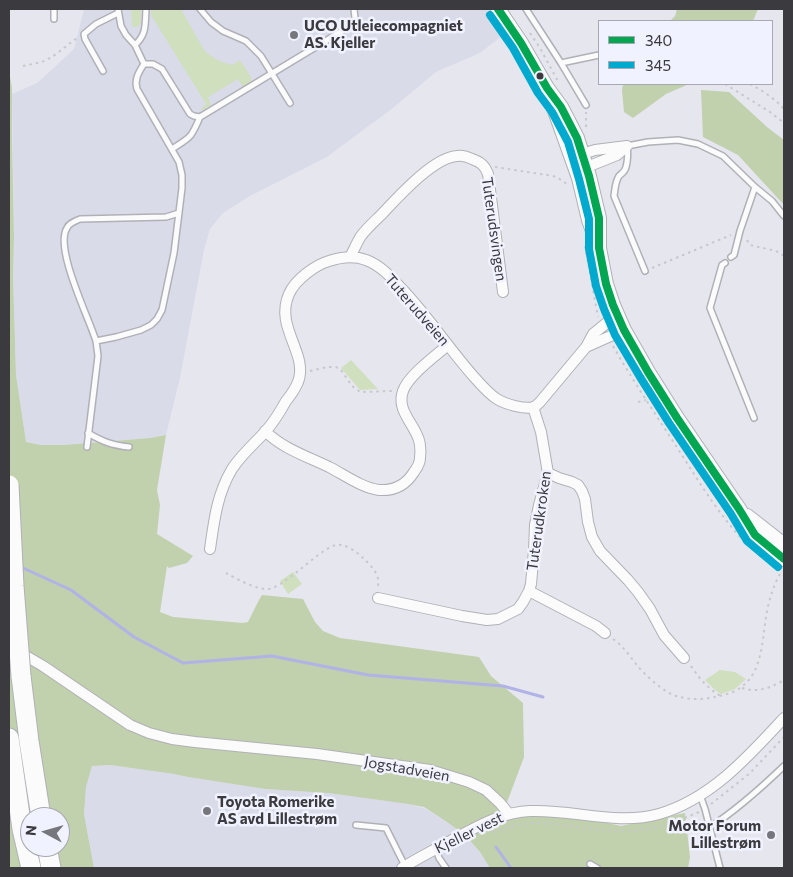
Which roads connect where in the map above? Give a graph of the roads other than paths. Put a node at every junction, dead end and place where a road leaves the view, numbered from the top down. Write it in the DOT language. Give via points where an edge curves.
graph roads {
  1 [pos="54,9"];
  2 [pos="146,9"];
  3 [pos="200,9"];
  4 [pos="354,9"];
  5 [pos="498,9"];
  6 [pos="526,9"];
  7 [pos="118,11"];
  8 [pos="54,19"];
  9 [pos="135,45"];
  10 [pos="598,55"];
  11 [pos="561,63"];
  12 [pos="144,64"];
  13 [pos="103,71"];
  14 [pos="272,73"];
  15 [pos="290,103"];
  16 [pos="586,105"];
  17 [pos="200,117"];
  18 [pos="627,146"];
  19 [pos="172,149"];
  20 [pos="581,162"];
  21 [pos="755,187"];
  22 [pos="179,213"];
  23 [pos="784,216"];
  24 [pos="350,257"];
  25 [pos="731,257"];
  26 [pos="725,263"];
  27 [pos="645,271"];
  28 [pos="503,292"];
  29 [pos="618,317"];
  30 [pos="624,330"];
  31 [pos="96,341"];
  32 [pos="448,345"];
  33 [pos="586,347"];
  34 [pos="533,407"];
  35 [pos="754,418"];
  36 [pos="265,431"];
  37 [pos="88,433"];
  38 [pos="87,447"];
  39 [pos="129,447"];
  40 [pos="548,473"];
  41 [pos="9,486"];
  42 [pos="739,509"];
  43 [pos="784,545"];
  44 [pos="210,549"];
  45 [pos="784,559"];
  46 [pos="529,591"];
  47 [pos="378,598"];
  48 [pos="605,633"];
  49 [pos="9,646"];
  50 [pos="684,658"];
  51 [pos="784,718"];
  52 [pos="9,738"];
  53 [pos="784,766"];
  54 [pos="700,795"];
  55 [pos="39,807"];
  56 [pos="509,814"];
  57 [pos="356,825"];
  58 [pos="710,827"];
  59 [pos="436,849"];
  60 [pos="590,864"];
  61 [pos="404,867"];
  62 [pos="30,868"];
  63 [pos="446,868"];
  64 [pos="598,868"];
  65 [pos="720,868"];
  1 -- 8 [label="lane"];
  2 -- 9 [label="lane" via="145,30"];
  3 -- 14 [label="lane" via="216,26 246,41"];
  4 -- 14 [label="lane" via="352,24"];
  5 -- 20 [label="main road" via="566,115 576,138"];
  6 -- 11 [label="lane"];
  7 -- 9 [label="lane" via="121,26"];
  7 -- 13 [label="lane" via="84,34"];
  9 -- 12 [label="lane"];
  10 -- 11 [label="lane"];
  11 -- 16 [label="lane"];
  12 -- 17 [label="lane" via="162,68 190,114"];
  12 -- 19 [label="lane" via="136,86"];
  14 -- 15 [label="lane"];
  14 -- 17 [label="lane"];
  17 -- 19 [label="lane" via="190,138"];
  18 -- 20 [label="street" via="617,155"];
  18 -- 21 [label="lane" via="678,140 698,144 723,156"];
  18 -- 27 [label="lane" via="626,167 618,177 614,196"];
  19 -- 22 [label="lane" via="182,175"];
  20 -- 29 [label="main road" via="599,218 599,248 606,284"];
  21 -- 23 [label="lane"];
  21 -- 25 [label="lane"];
  22 -- 31 [label="lane" via="166,293 157,320 141,330"];
  22 -- 31 [label="lane" via="166,217 80,219 66,228 64,249"];
  24 -- 28 [label="street, Tuterudsvingen" via="362,236 409,186 440,162 457,156 468,157 485,167"];
  24 -- 32 [label="street, Tuterudveien" via="365,259 388,274"];
  24 -- 36 [label="street, Tuterudveien" via="323,262 300,279 289,293 285,305 286,322 300,363 300,373 295,388"];
  26 -- 35 [label="lane" via="710,308"];
  29 -- 30 [label="main road"];
  29 -- 33 [label="street" via="594,334"];
  30 -- 33 [label="street"];
  30 -- 42 [label="main road" via="677,418"];
  31 -- 37 [label="lane" via="98,356"];
  32 -- 34 [label="street, Tuterudveien" via="496,399 507,404"];
  32 -- 36 [label="street" via="419,370 403,391 402,408 417,434 420,464 411,477 395,489 378,490 364,486 288,447"];
  33 -- 34 [label="street"];
  34 -- 40 [label="street, Tuterudkroken"];
  36 -- 44 [label="street" via="239,459 218,499"];
  37 -- 38 [label="lane"];
  37 -- 39 [label="lane" via="113,445"];
  40 -- 46 [label="street, Tuterudkroken" via="539,505"];
  40 -- 50 [label="street" via="578,485 585,499 592,537 600,551 638,592 664,635"];
  41 -- 55 [label="highway, bridge" via="21,676"];
  42 -- 43 [label="main road"];
  42 -- 45 [label="main road" via="755,536"];
  46 -- 47 [label="street, Tuterudkroken" via="518,609 487,620"];
  46 -- 48 [label="street"];
  49 -- 56 [label="street, Jogstadveien" via="130,725 149,733 187,741 430,770 486,790"];
  51 -- 54 [label="street" via="742,762"];
  52 -- 62 [label="highway"];
  53 -- 58 [label="lane" via="764,786"];
  54 -- 56 [label="street" via="674,809 642,817 612,818 530,811"];
  54 -- 58 [label="lane"];
  56 -- 59 [label="street, Kjeller vest"];
  57 -- 61 [label="lane" via="386,828"];
  58 -- 65 [label="lane"];
  59 -- 61 [label="street, Kjeller vest"];
  59 -- 63 [label="lane"];
  60 -- 64 [label="lane"];
}
